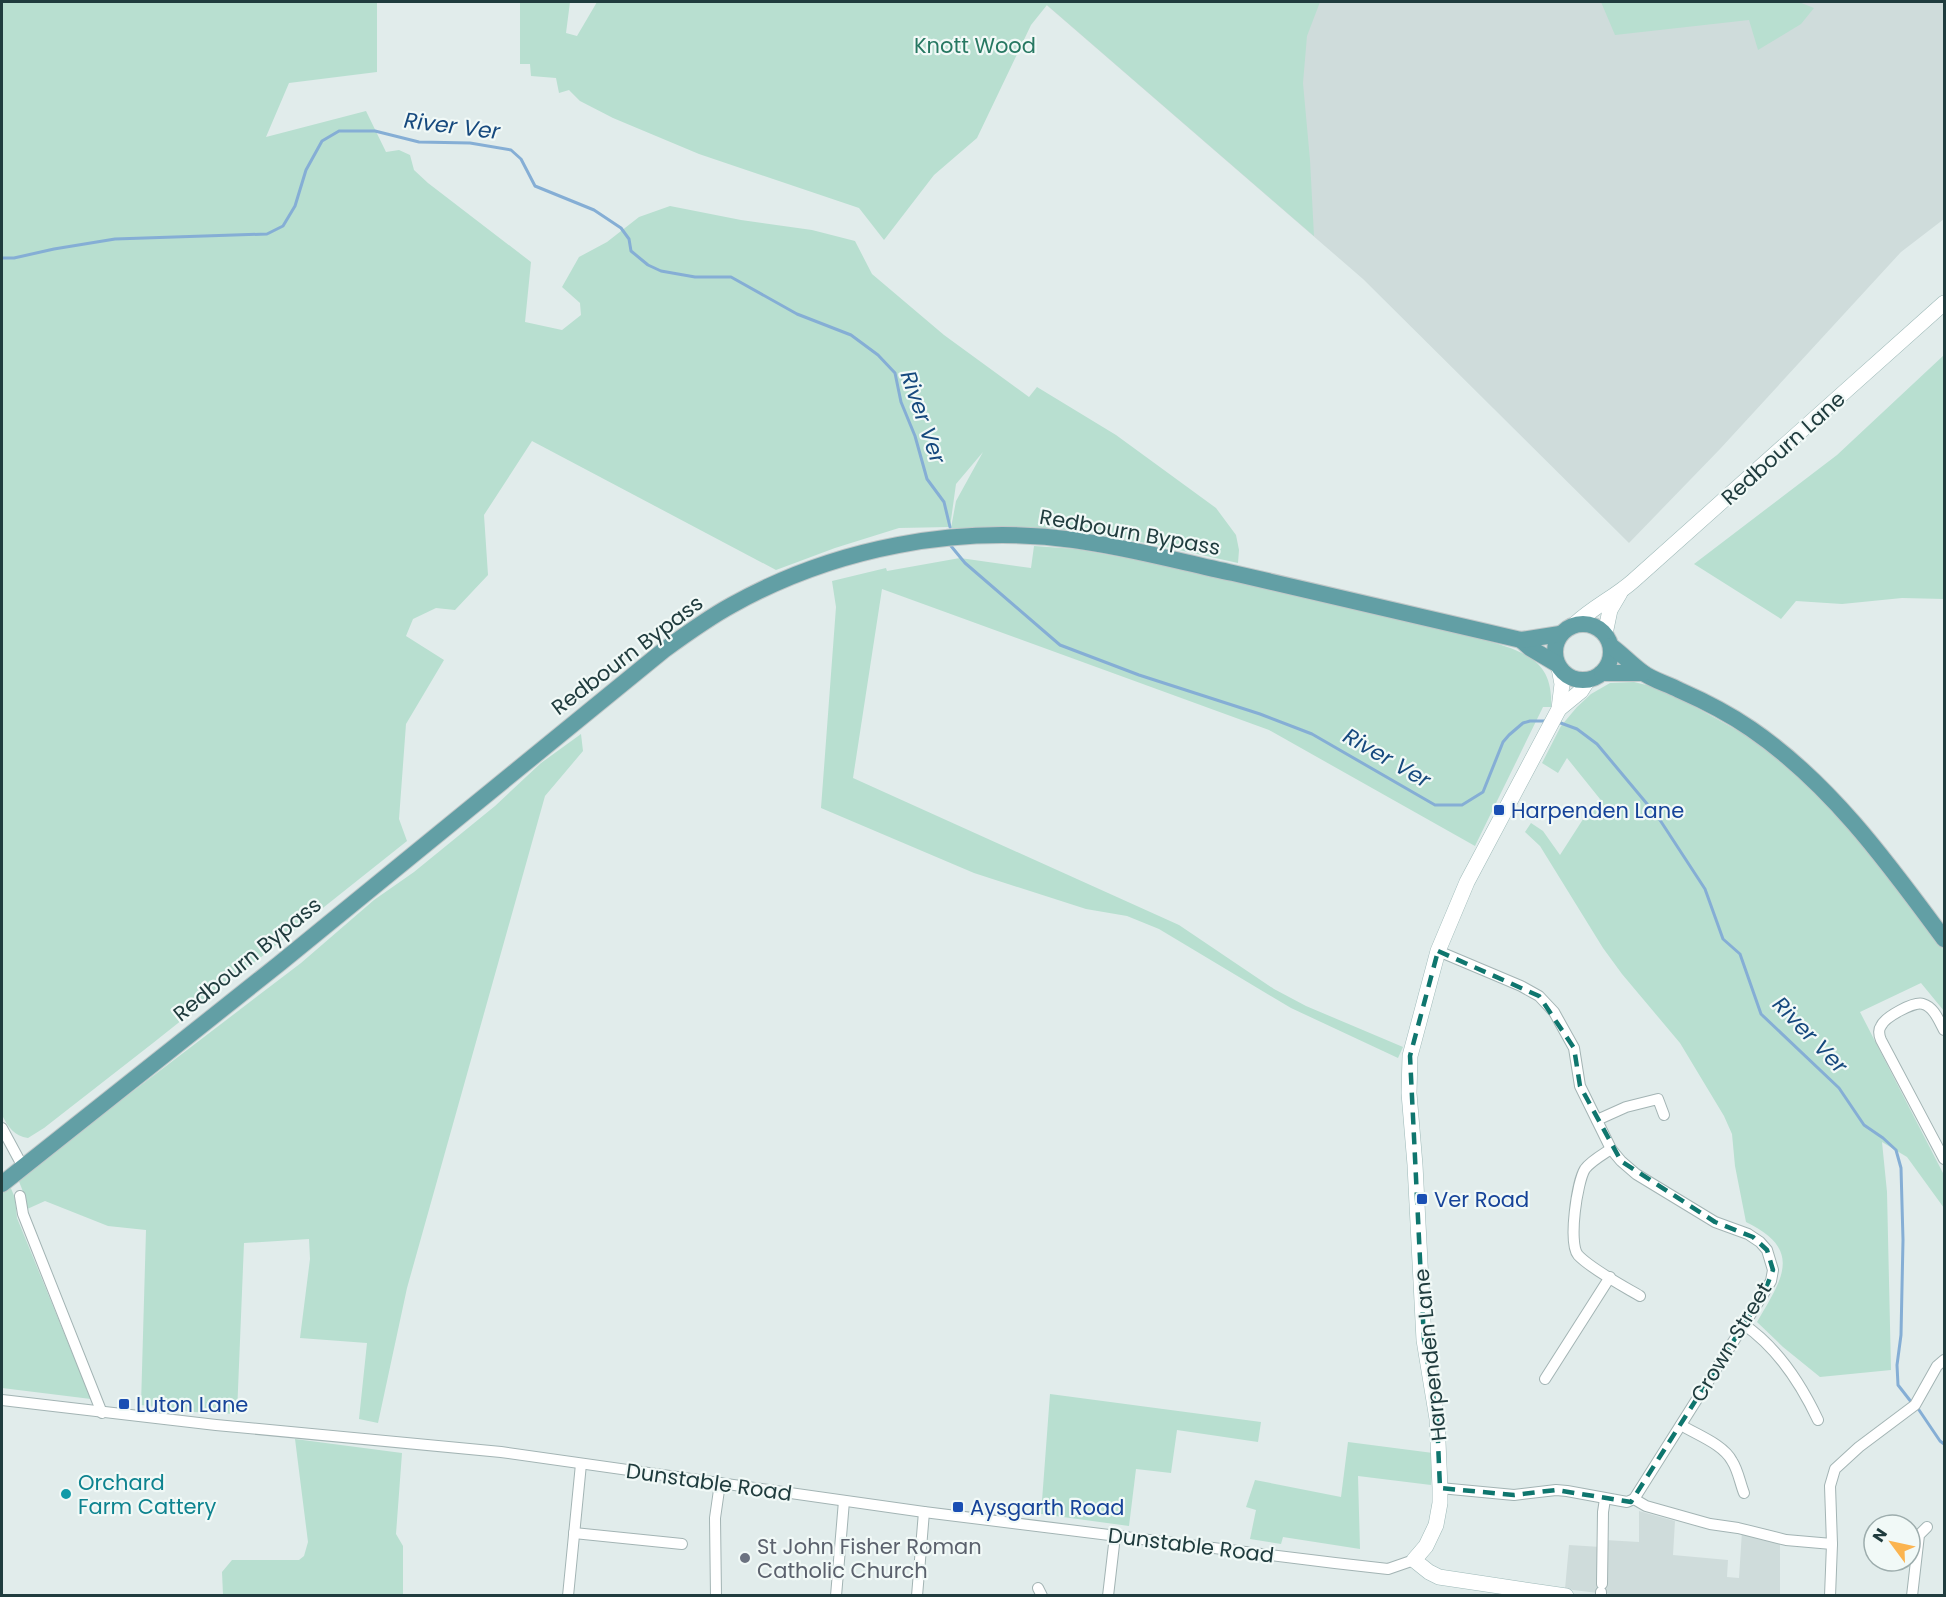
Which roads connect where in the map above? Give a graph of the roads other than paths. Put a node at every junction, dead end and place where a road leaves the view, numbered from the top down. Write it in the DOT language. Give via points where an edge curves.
graph roads {
  1 [pos="1944,303"];
  2 [pos="1620,592"];
  3 [pos="1575,624"];
  4 [pos="1560,634"];
  5 [pos="1521,640"];
  6 [pos="1608,640"];
  7 [pos="1558,666"];
  8 [pos="1643,673"];
  9 [pos="1595,676"];
  10 [pos="1554,720"];
  11 [pos="1944,939"];
  12 [pos="1438,951"];
  13 [pos="1944,1030"];
  14 [pos="1664,1115"];
  15 [pos="1597,1120"];
  16 [pos="2,1128"];
  17 [pos="1611,1149"];
  18 [pos="1944,1159"];
  19 [pos="23,1167"];
  20 [pos="2,1184"];
  21 [pos="20,1196"];
  22 [pos="1610,1277"];
  23 [pos="1640,1296"];
  24 [pos="1743,1324"];
  25 [pos="1944,1360"];
  26 [pos="1545,1378"];
  27 [pos="2,1400"];
  28 [pos="102,1413"];
  29 [pos="1818,1420"];
  30 [pos="1681,1425"];
  31 [pos="582,1464"];
  32 [pos="720,1483"];
  33 [pos="1440,1488"];
  34 [pos="1744,1493"];
  35 [pos="1605,1498"];
  36 [pos="1635,1499"];
  37 [pos="844,1501"];
  38 [pos="924,1512"];
  39 [pos="1927,1527"];
  40 [pos="574,1533"];
  41 [pos="1115,1536"];
  42 [pos="1832,1544"];
  43 [pos="682,1545"];
  44 [pos="1414,1560"];
  45 [pos="1494,1591"];
  46 [pos="1601,1591"];
  47 [pos="568,1596"];
  48 [pos="716,1596"];
  49 [pos="836,1596"];
  50 [pos="917,1596"];
  51 [pos="1108,1596"];
  52 [pos="1566,1596"];
  53 [pos="1830,1596"];
  54 [pos="1912,1596"];
  1 -- 2 [label="street, Redbourn Lane"];
  2 -- 3 [label="street, Redbourn Lane"];
  2 -- 6 [label="street, Redbourn Lane" via="1610,610"];
  3 -- 4 [label="main road"];
  3 -- 6 [label="main road" via="1590,624"];
  4 -- 5 [label="main road, Redbourn Bypass"];
  4 -- 7 [label="main road" via="1555,646"];
  5 -- 7 [label="main road, Redbourn Bypass"];
  5 -- 19 [label="main road, Redbourn Bypass" via="1074,540 1011,534 966,536 884,548 827,564 732,605 664,650"];
  6 -- 8 [label="main road"];
  6 -- 9 [label="main road" via="1610,660"];
  7 -- 9 [label="main road" via="1575,679"];
  7 -- 10 [label="street, Harpenden Lane" via="1562,684"];
  8 -- 9 [label="main road"];
  8 -- 11 [label="main road" via="1721,710 1782,751 1864,835"];
  9 -- 10 [label="street, Harpenden Lane"];
  10 -- 12 [label="street, Harpenden Lane" via="1467,882"];
  12 -- 15 [label="street" via="1539,996 1554,1012 1574,1048 1580,1086"];
  12 -- 33 [label="street, Harpenden Lane" via="1410,1056 1409,1093 1424,1340 1437,1419"];
  13 -- 18 [label="street" via="1931,1008 1915,1003 1882,1023 1879,1033"];
  14 -- 15 [label="street" via="1658,1098"];
  15 -- 17 [label="street"];
  16 -- 19 [label="street"];
  17 -- 22 [label="street" via="1582,1174 1572,1233 1579,1256"];
  17 -- 24 [label="street, Crown Street" via="1636,1174 1715,1222 1753,1237 1767,1250 1772,1259 1771,1281"];
  19 -- 20 [label="main road, Redbourn Bypass"];
  21 -- 28 [label="street" via="23,1214"];
  22 -- 23 [label="street"];
  22 -- 26 [label="street"];
  24 -- 29 [label="street" via="1769,1346 1794,1377"];
  24 -- 30 [label="street, Crown Street"];
  25 -- 42 [label="street" via="1915,1405 1835,1469 1830,1486"];
  27 -- 28 [label="street, Dunstable Road"];
  28 -- 31 [label="street, Dunstable Road" via="490,1451"];
  30 -- 34 [label="street" via="1729,1456"];
  30 -- 36 [label="street, Crown Street"];
  31 -- 32 [label="street, Dunstable Road"];
  31 -- 40 [label="street"];
  32 -- 37 [label="street, Dunstable Road"];
  32 -- 48 [label="street" via="714,1526"];
  33 -- 35 [label="street" via="1514,1495 1556,1490"];
  33 -- 44 [label="street, Harpenden Lane" via="1436,1525"];
  35 -- 36 [label="street" via="1627,1502"];
  35 -- 46 [label="street"];
  36 -- 42 [label="street" via="1646,1506 1710,1524 1786,1540"];
  37 -- 38 [label="street, Dunstable Road"];
  37 -- 49 [label="street"];
  38 -- 41 [label="street, Dunstable Road"];
  38 -- 50 [label="street"];
  39 -- 54 [label="street" via="1919,1535"];
  40 -- 43 [label="street"];
  40 -- 47 [label="street"];
  41 -- 44 [label="street, Dunstable Road" via="1388,1569"];
  41 -- 51 [label="street"];
  42 -- 53 [label="street"];
  44 -- 45 [label="street" via="1439,1577"];
  45 -- 52 [label="street"];
}
